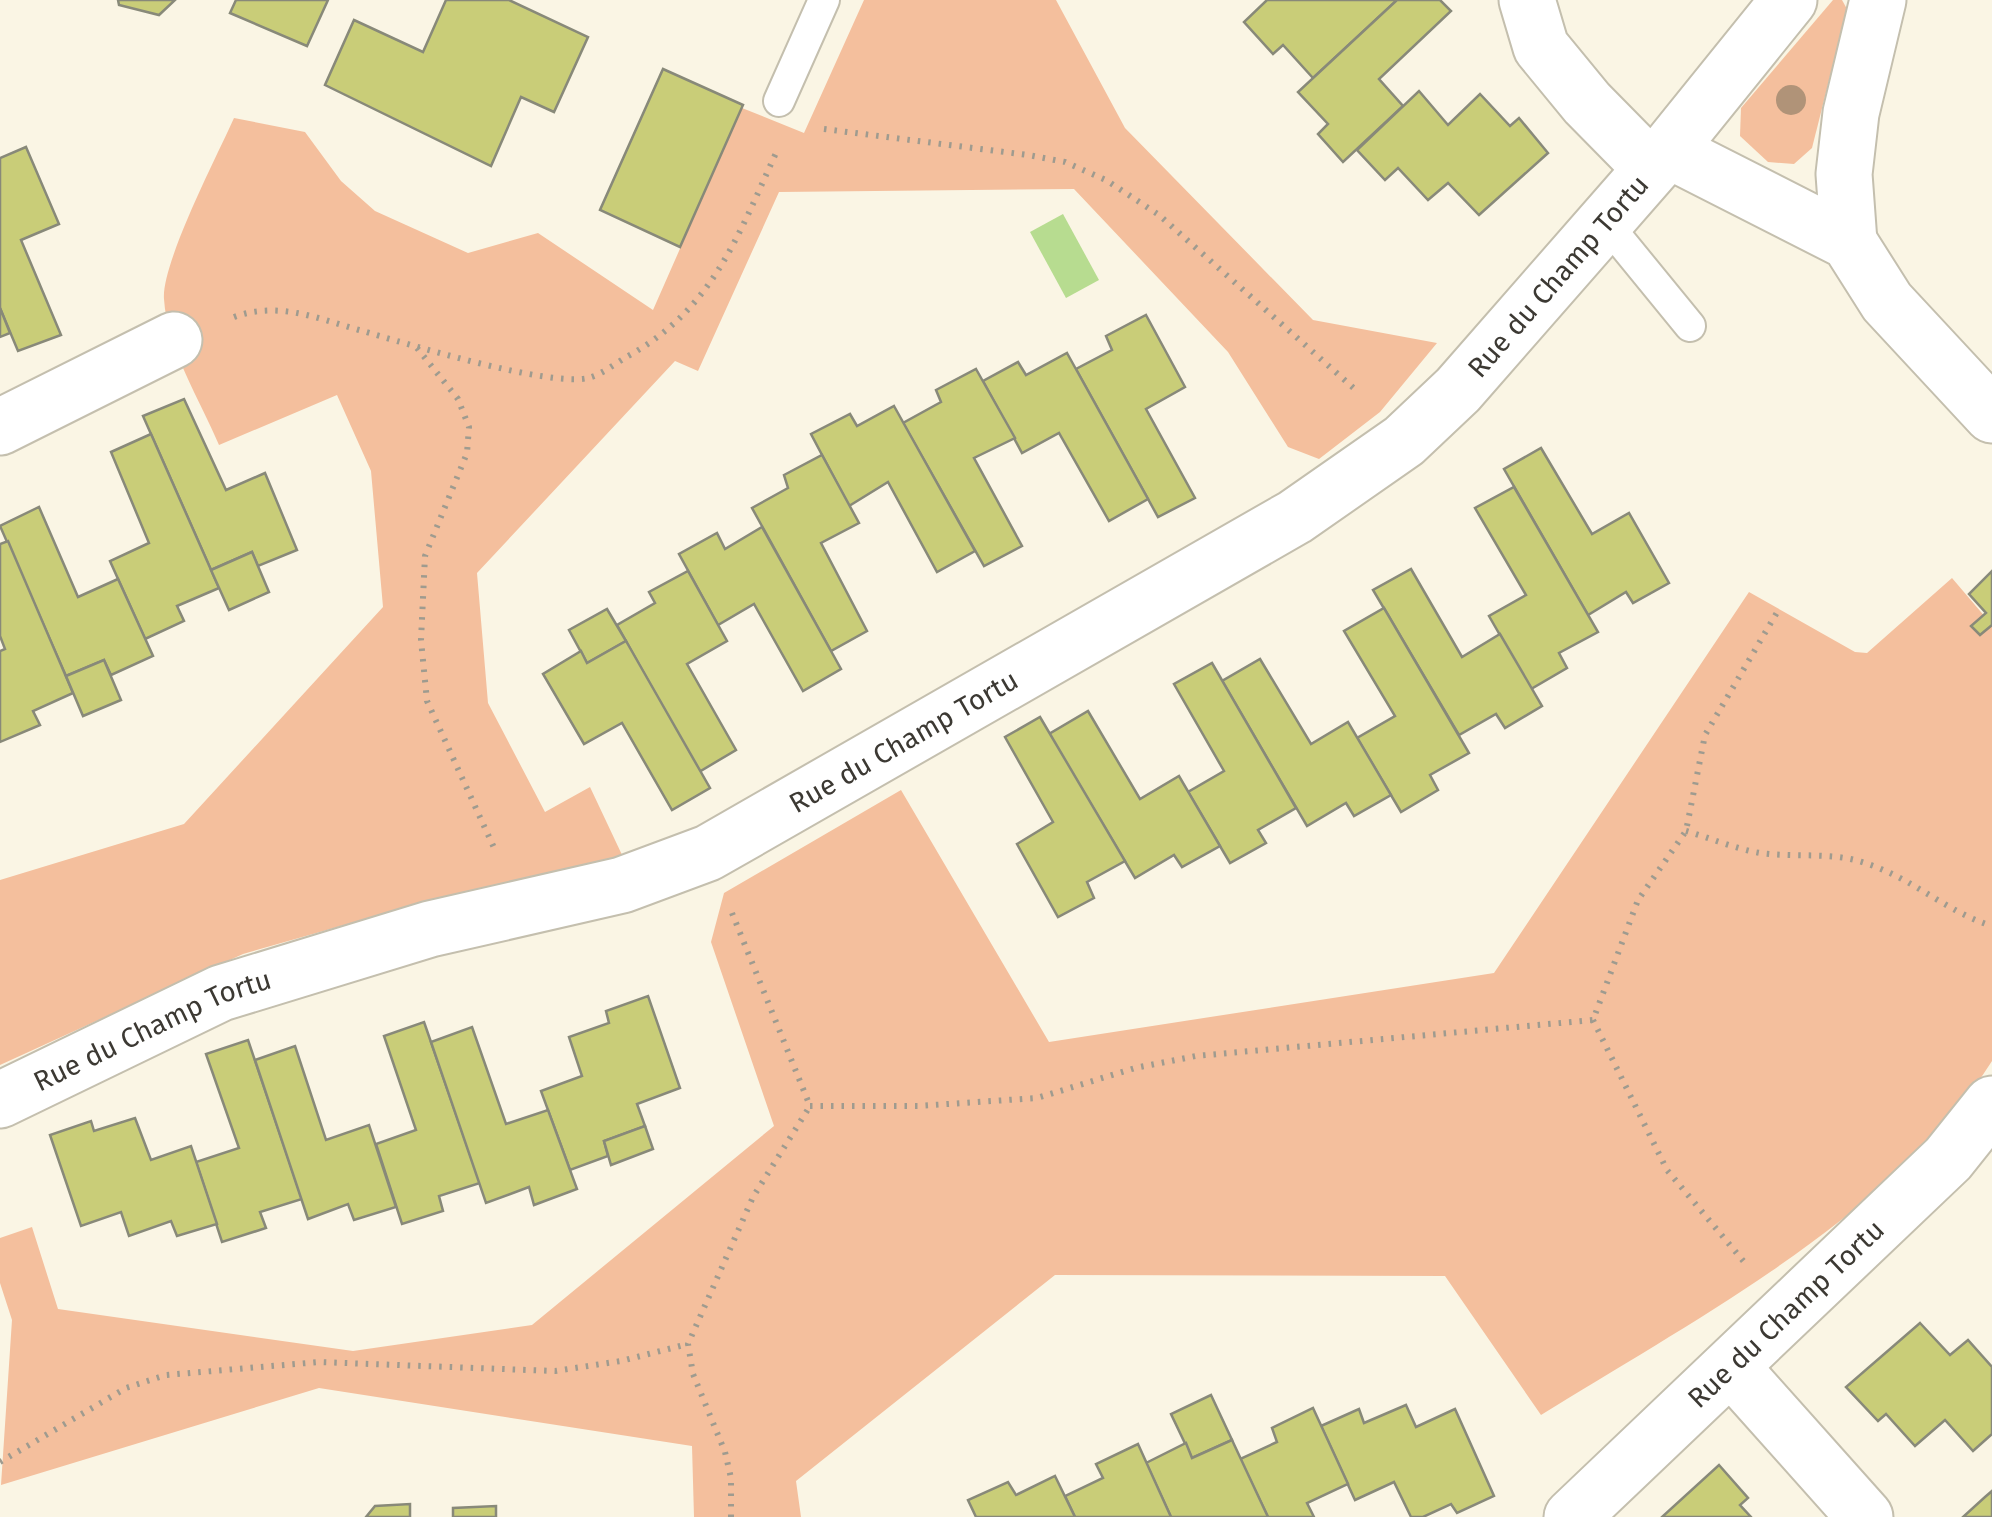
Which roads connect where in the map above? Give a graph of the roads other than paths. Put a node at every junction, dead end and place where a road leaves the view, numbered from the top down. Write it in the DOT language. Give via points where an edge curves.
graph roads {
  1 [pos="824,0"];
  2 [pos="1527,0"];
  3 [pos="1789,0"];
  4 [pos="1878,0"];
  5 [pos="784,113"];
  6 [pos="1660,159"];
  7 [pos="1605,222"];
  8 [pos="1849,242"];
  9 [pos="1690,326"];
  10 [pos="174,340"];
  11 [pos="1992,415"];
  12 [pos="0,428"];
  13 [pos="0,1100"];
  14 [pos="1992,1104"];
  15 [pos="1732,1368"];
  16 [pos="1572,1517"];
  17 [pos="1865,1517"];
  1 -- 5 [label="lane"];
  2 -- 6 [label="street" via="1540,47 1586,102"];
  3 -- 6 [label="street, Rue du Champ Tortu"];
  4 -- 8 [label="street" via="1851,112 1844,174"];
  6 -- 7 [label="street, Rue du Champ Tortu"];
  6 -- 8 [label="street, Rue du Champ Tortu"];
  7 -- 9 [label="lane"];
  7 -- 13 [label="street, Rue du Champ Tortu" via="1458,390 1404,441 1295,517 708,853 622,885 430,929 221,993"];
  8 -- 11 [label="street" via="1887,302"];
  10 -- 12 [label="street"];
  14 -- 15 [label="street, Rue du Champ Tortu" via="1948,1159"];
  15 -- 16 [label="street, Rue du Champ Tortu"];
  15 -- 17 [label="street"];
}
